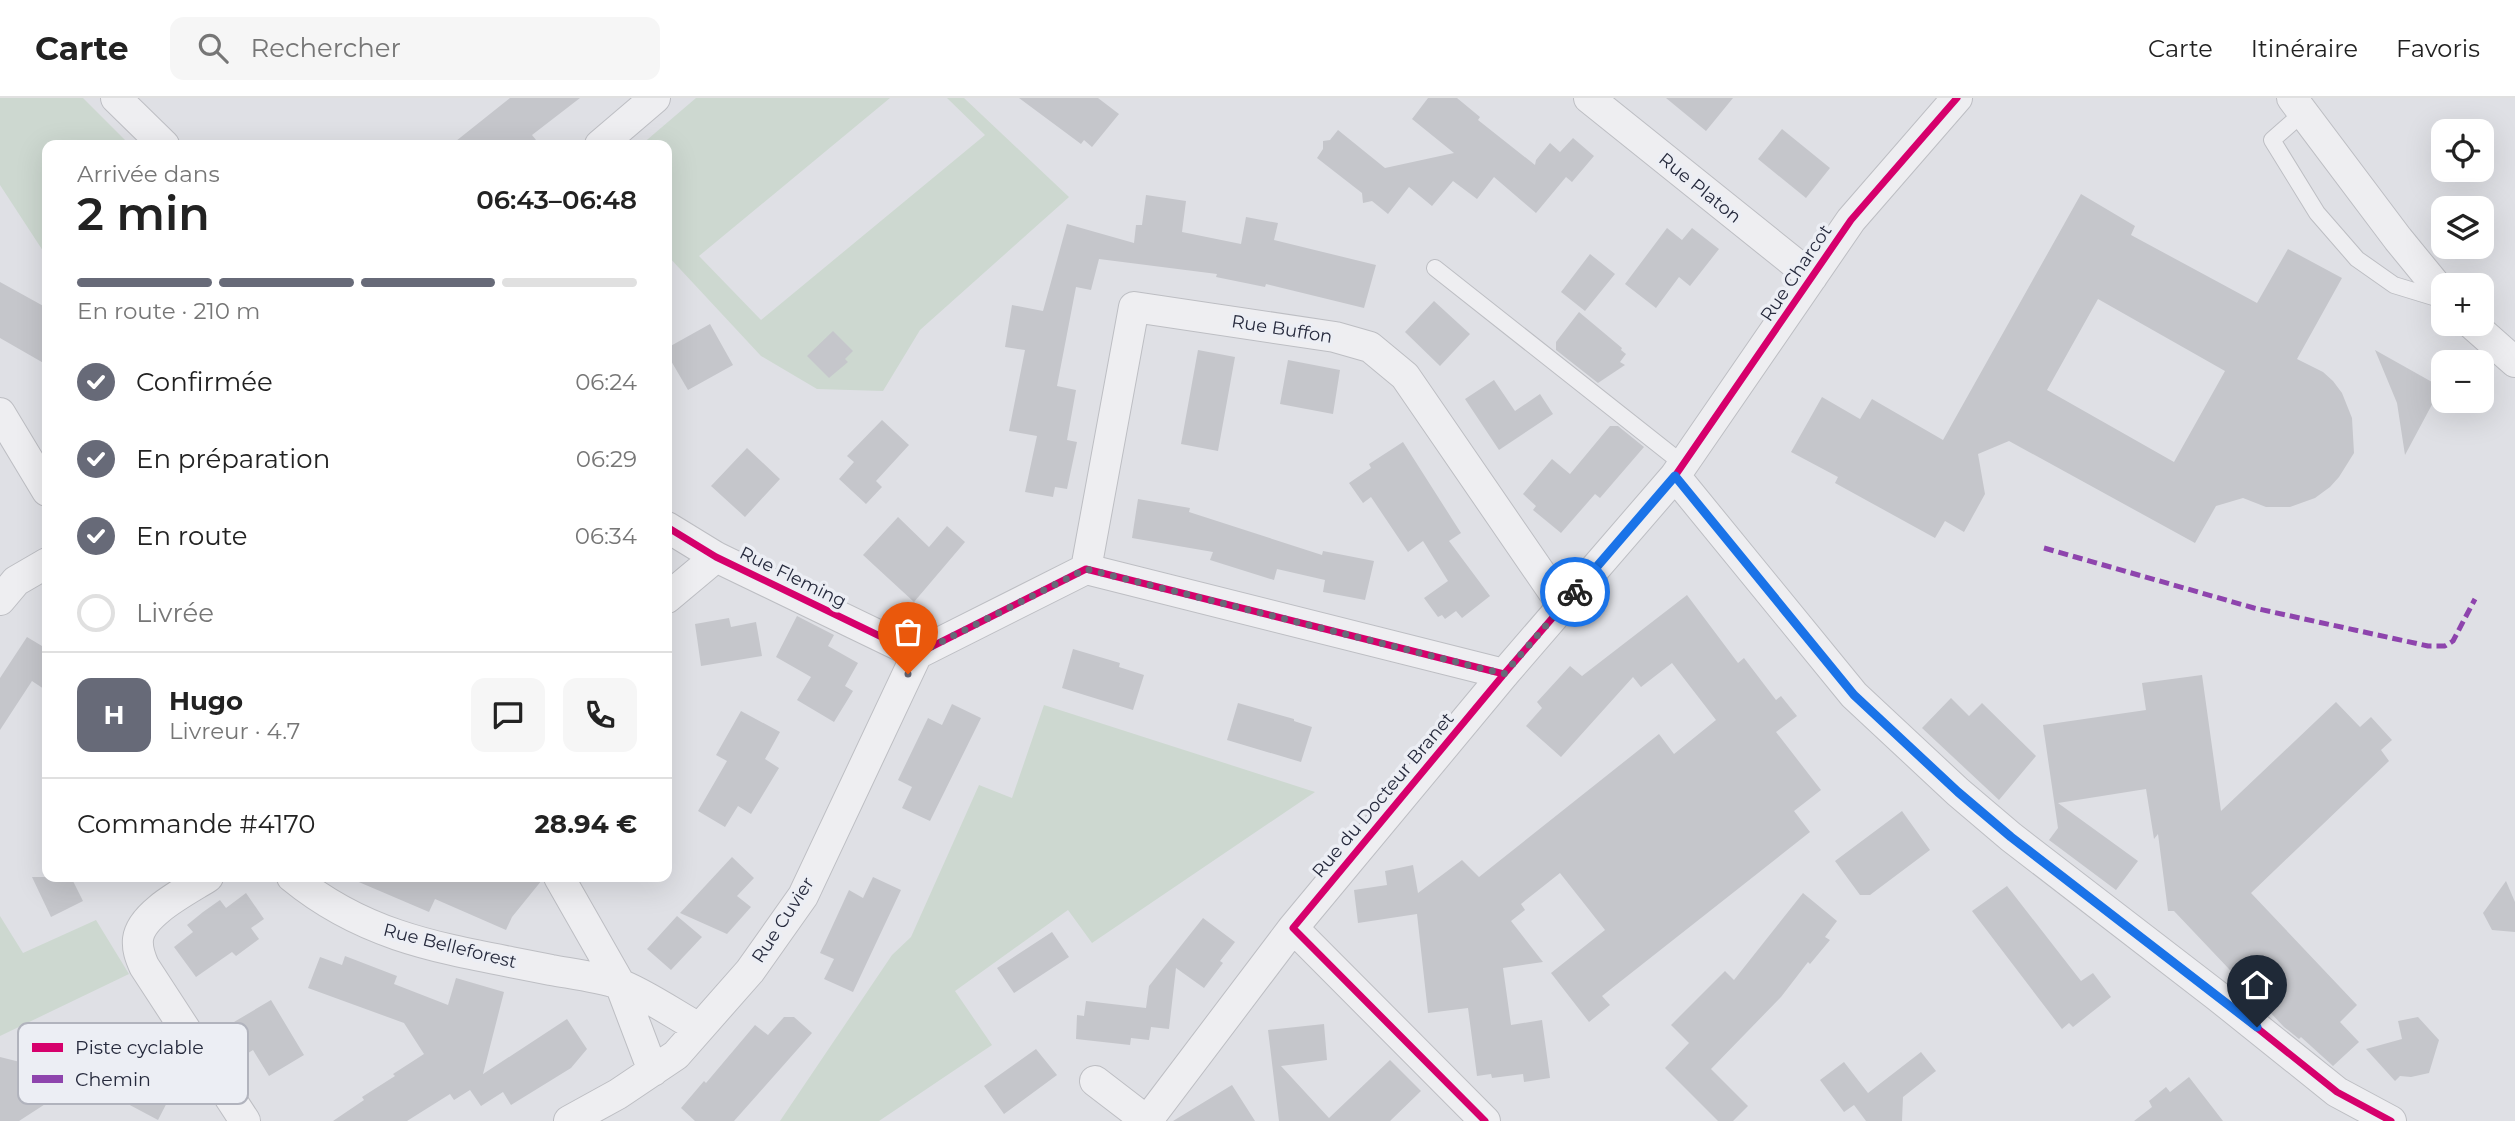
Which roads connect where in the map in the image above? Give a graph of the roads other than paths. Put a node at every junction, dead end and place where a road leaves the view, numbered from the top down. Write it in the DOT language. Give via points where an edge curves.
graph roads {
  1 [pos="116,98"];
  2 [pos="654,98"];
  3 [pos="1588,98"];
  4 [pos="1957,98"];
  5 [pos="2298,105"];
  6 [pos="159,140"];
  7 [pos="606,140"];
  8 [pos="1435,268"];
  9 [pos="1812,277"];
  10 [pos="2431,279"];
  11 [pos="2431,296"];
  12 [pos="2486,336"];
  13 [pos="2515,362"];
  14 [pos="0,413"];
  15 [pos="1679,470"];
  16 [pos="42,483"];
  17 [pos="672,530"];
  18 [pos="716,557"];
  19 [pos="42,566"];
  20 [pos="1086,569"];
  21 [pos="672,594"];
  22 [pos="0,600"];
  23 [pos="1563,606"];
  24 [pos="917,654"];
  25 [pos="1504,674"];
  26 [pos="200,882"];
  27 [pos="299,882"];
  28 [pos="562,882"];
  29 [pos="1293,928"];
  30 [pos="620,984"];
  31 [pos="181,1023"];
  32 [pos="699,1028"];
  33 [pos="653,1071"];
  34 [pos="1095,1081"];
  35 [pos="234,1104"];
  36 [pos="245,1121"];
  37 [pos="569,1121"];
  38 [pos="1147,1121"];
  39 [pos="1485,1121"];
  40 [pos="2391,1121"];
  1 -- 6 [label="street"];
  2 -- 7 [label="street"];
  3 -- 9 [label="street, Rue Platon"];
  4 -- 9 [label="street, Rue Charcot" via="1851,220"];
  5 -- 10 [label="street"];
  5 -- 11 [label="lane" via="2272,140 2317,212 2357,259 2394,285"];
  8 -- 15 [label="lane"];
  9 -- 15 [label="street, Rue Charcot"];
  12 -- 13 [label="street"];
  14 -- 16 [label="street"];
  15 -- 23 [label="street, Rue du Docteur Branet"];
  15 -- 40 [label="street" via="1854,695 1958,792 2337,1092"];
  17 -- 18 [label="street, Rue Fleming"];
  18 -- 21 [label="street"];
  18 -- 24 [label="street, Rue Fleming"];
  19 -- 22 [label="street" via="16,581"];
  20 -- 23 [label="street, Rue Buffon" via="1134,307 1335,337 1370,347 1405,376"];
  20 -- 24 [label="street"];
  20 -- 25 [label="street"];
  23 -- 25 [label="street, Rue du Docteur Branet"];
  24 -- 32 [label="street, Rue Cuvier" via="803,895 750,971"];
  25 -- 29 [label="street, Rue du Docteur Branet"];
  26 -- 31 [label="street" via="161,908 142,926 138,937 144,966"];
  27 -- 30 [label="street, Rue Belleforest" via="334,906 393,935"];
  28 -- 30 [label="street"];
  29 -- 38 [label="street, Rue du Docteur Branet"];
  29 -- 39 [label="street"];
  30 -- 32 [label="street"];
  30 -- 33 [label="street"];
  32 -- 33 [label="street, Rue Cuvier" via="676,1055"];
  33 -- 37 [label="street, Rue Cuvier"];
  34 -- 38 [label="street"];
  35 -- 36 [label="street"];
}
